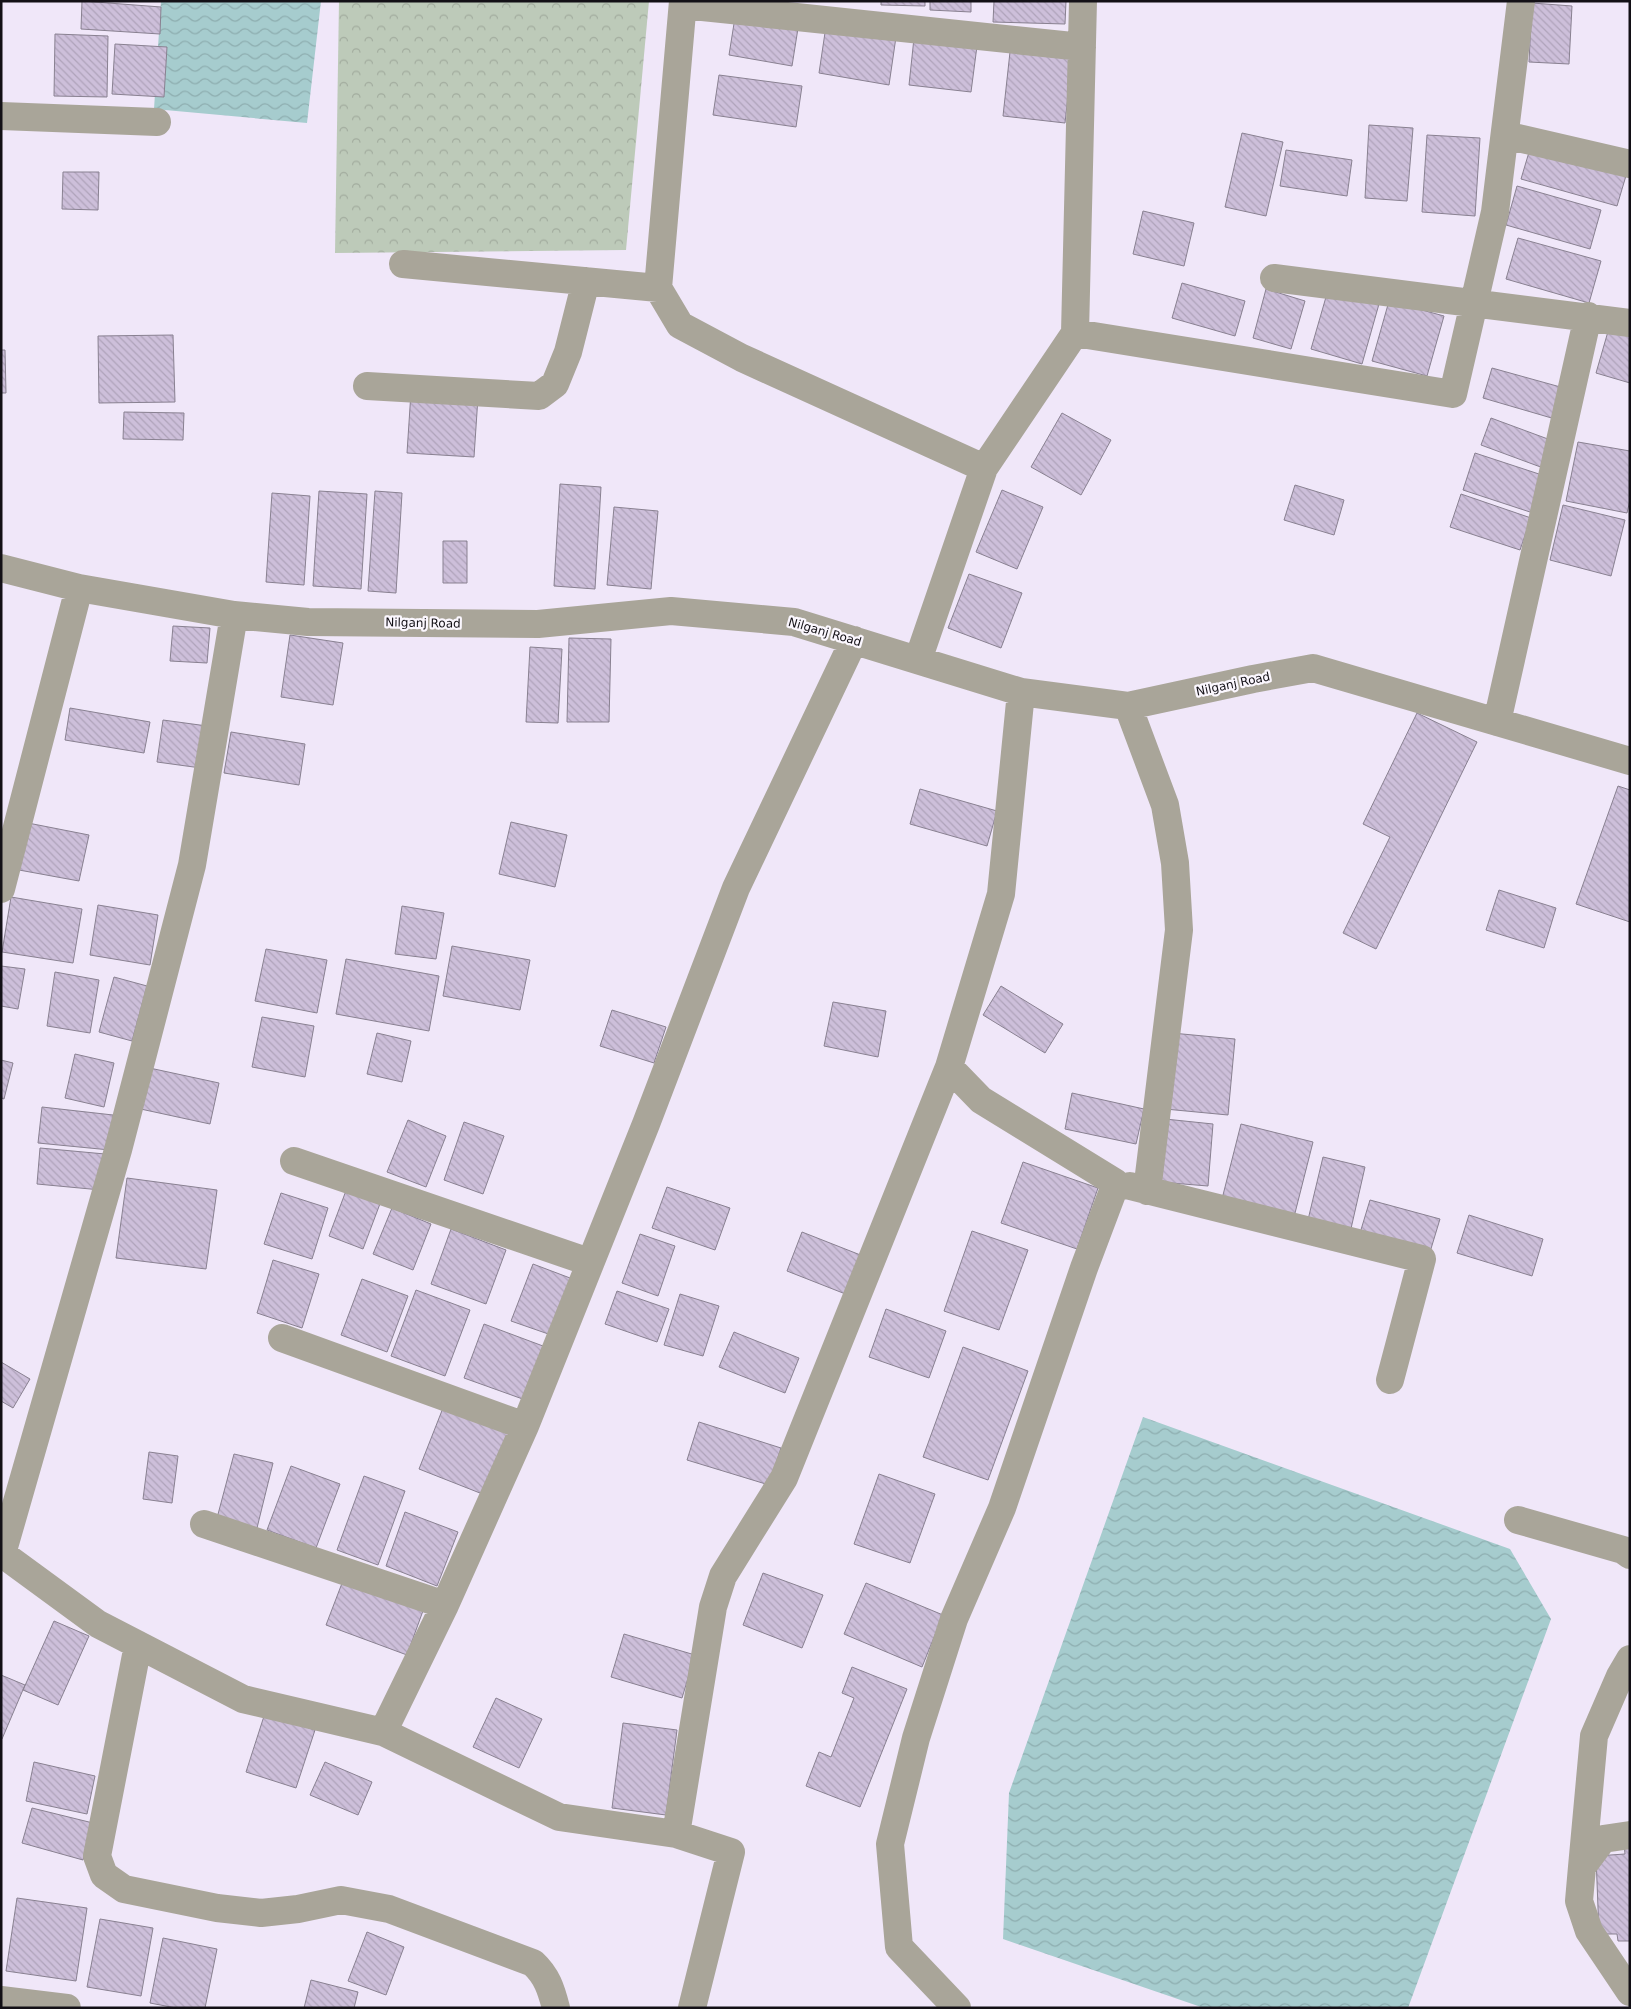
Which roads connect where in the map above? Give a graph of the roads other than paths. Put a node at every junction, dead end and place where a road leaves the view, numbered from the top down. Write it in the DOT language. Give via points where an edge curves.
graph roads {
  1 [pos="1083,1"];
  2 [pos="1521,1"];
  3 [pos="683,3"];
  4 [pos="1082,47"];
  5 [pos="1,116"];
  6 [pos="157,122"];
  7 [pos="1505,134"];
  8 [pos="1630,164"];
  9 [pos="403,264"];
  10 [pos="1274,278"];
  11 [pos="586,281"];
  12 [pos="658,288"];
  13 [pos="1474,303"];
  14 [pos="1588,316"];
  15 [pos="1630,323"];
  16 [pos="1075,333"];
  17 [pos="368,386"];
  18 [pos="984,468"];
  19 [pos="1,568"];
  20 [pos="80,588"];
  21 [pos="234,614"];
  22 [pos="854,640"];
  23 [pos="918,660"];
  24 [pos="1021,692"];
  25 [pos="1128,706"];
  26 [pos="1497,722"];
  27 [pos="1630,761"];
  28 [pos="1,889"];
  29 [pos="950,1067"];
  30 [pos="294,1161"];
  31 [pos="1116,1183"];
  32 [pos="1146,1191"];
  33 [pos="589,1262"];
  34 [pos="282,1338"];
  35 [pos="1390,1380"];
  36 [pos="525,1426"];
  37 [pos="1518,1520"];
  38 [pos="204,1524"];
  39 [pos="2,1553"];
  40 [pos="1630,1555"];
  41 [pos="445,1605"];
  42 [pos="138,1645"];
  43 [pos="1630,1659"];
  44 [pos="382,1732"];
  45 [pos="676,1834"];
  46 [pos="1630,1835"];
  47 [pos="1582,1867"];
  48 [pos="1630,1992"];
  49 [pos="1,2000"];
  50 [pos="67,2008"];
  51 [pos="556,2008"];
  52 [pos="692,2008"];
  53 [pos="957,2008"];
  1 -- 4 [label="street"];
  2 -- 7 [label="street"];
  3 -- 4 [label="street"];
  3 -- 12 [label="street"];
  4 -- 16 [label="street"];
  5 -- 6 [label="street"];
  7 -- 8 [label="street"];
  7 -- 13 [label="street" via="1495,212"];
  9 -- 11 [label="street"];
  10 -- 13 [label="street"];
  11 -- 12 [label="street"];
  11 -- 17 [label="street" via="568,352 555,384 539,396"];
  12 -- 18 [label="street" via="680,326 742,358"];
  13 -- 14 [label="street"];
  13 -- 16 [label="street" via="1453,394"];
  14 -- 15 [label="street"];
  14 -- 26 [label="street"];
  16 -- 18 [label="street"];
  18 -- 23 [label="street"];
  19 -- 20 [label="street, Nilganj Road"];
  20 -- 21 [label="street, Nilganj Road"];
  20 -- 28 [label="street"];
  21 -- 22 [label="street, Nilganj Road" via="308,622 538,624 671,611 794,622"];
  21 -- 39 [label="street" via="192,865 118,1150"];
  22 -- 23 [label="street, Nilganj Road"];
  22 -- 33 [label="street" via="736,888 646,1124"];
  23 -- 24 [label="street, Nilganj Road"];
  24 -- 25 [label="street, Nilganj Road"];
  24 -- 29 [label="street" via="1001,894"];
  25 -- 26 [label="street, Nilganj Road" via="1313,668"];
  25 -- 32 [label="street" via="1165,805 1175,863 1179,930"];
  26 -- 27 [label="street, Nilganj Road"];
  29 -- 31 [label="street" via="981,1100"];
  29 -- 45 [label="street" via="784,1478 723,1576 713,1607"];
  30 -- 33 [label="street"];
  31 -- 32 [label="street"];
  31 -- 53 [label="street" via="1002,1508 954,1619 916,1738 890,1844 900,1947"];
  32 -- 35 [label="street" via="1422,1260"];
  33 -- 36 [label="street"];
  34 -- 36 [label="street"];
  36 -- 41 [label="street"];
  37 -- 40 [label="street" via="1623,1550"];
  38 -- 41 [label="street"];
  39 -- 42 [label="street" via="98,1624"];
  41 -- 44 [label="street"];
  42 -- 44 [label="street" via="243,1699"];
  42 -- 51 [label="street" via="97,1856 104,1875 124,1889 226,1909 261,1913 341,1900 388,1909 532,1963 551,1986"];
  43 -- 47 [label="street" via="1594,1736"];
  44 -- 45 [label="street" via="559,1817"];
  45 -- 52 [label="street" via="731,1852"];
  46 -- 47 [label="street" via="1603,1840"];
  47 -- 48 [label="street" via="1578,1901 1589,1931"];
  49 -- 50 [label="street"];
}
